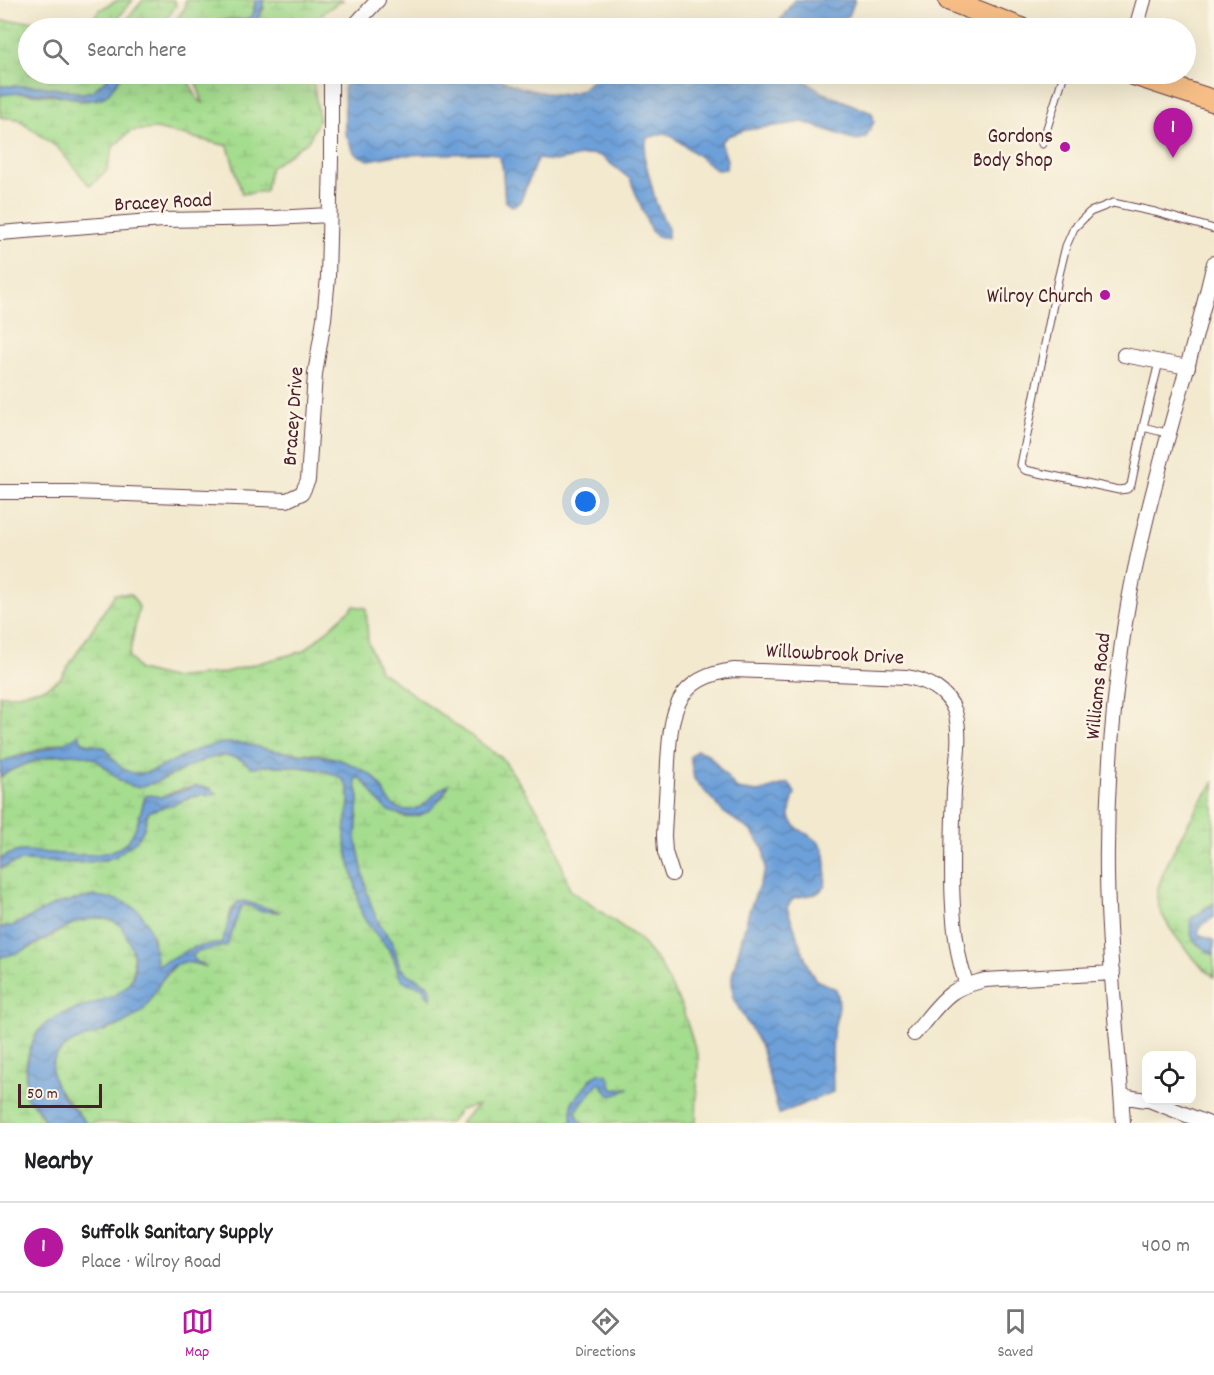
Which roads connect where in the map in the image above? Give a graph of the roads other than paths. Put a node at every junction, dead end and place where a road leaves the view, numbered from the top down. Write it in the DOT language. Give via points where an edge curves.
graph roads {
  1 [pos="378,0"];
  2 [pos="949,0"];
  3 [pos="1144,0"];
  4 [pos="361,18"];
  5 [pos="995,18"];
  6 [pos="1139,18"];
  7 [pos="330,84"];
  8 [pos="1061,84"];
  9 [pos="1162,84"];
  10 [pos="1214,101"];
  11 [pos="1042,144"];
  12 [pos="329,215"];
  13 [pos="1214,229"];
  14 [pos="0,232"];
  15 [pos="1214,263"];
  16 [pos="1209,305"];
  17 [pos="1207,321"];
  18 [pos="1124,355"];
  19 [pos="1159,362"];
  20 [pos="1188,367"];
  21 [pos="1143,427"];
  22 [pos="1170,434"];
  23 [pos="0,492"];
  24 [pos="672,874"];
  25 [pos="1113,973"];
  26 [pos="967,985"];
  27 [pos="914,1034"];
  28 [pos="1121,1096"];
  29 [pos="1142,1099"];
  30 [pos="1161,1105"];
  31 [pos="1123,1123"];
  32 [pos="1207,1123"];
  1 -- 4 [label="street"];
  2 -- 5 [label="main road"];
  3 -- 6 [label="street"];
  7 -- 12 [label="street, Bracey Drive"];
  8 -- 11 [label="lane"];
  9 -- 10 [label="main road"];
  12 -- 14 [label="street, Bracey Road" via="163,220"];
  12 -- 23 [label="street, Bracey Drive" via="324,319 315,374 308,480 302,493 287,500"];
  13 -- 21 [label="lane" via="1113,203 1090,212 1068,239 1022,465 1025,470 1127,489"];
  15 -- 16 [label="street, Williams Road"];
  16 -- 17 [label="street, Williams Road"];
  17 -- 20 [label="street, Williams Road"];
  18 -- 19 [label="street"];
  19 -- 20 [label="street"];
  19 -- 21 [label="lane"];
  20 -- 22 [label="street, Williams Road"];
  21 -- 22 [label="lane"];
  22 -- 25 [label="street, Williams Road" via="1133,575 1117,695 1107,820"];
  24 -- 26 [label="street, Willowbrook Drive" via="664,836 670,725 679,702 695,683 720,671 735,670 906,677 927,682 944,694 958,726 953,880 957,950"];
  25 -- 26 [label="street" via="986,980"];
  25 -- 28 [label="street, Williams Road"];
  26 -- 27 [label="street" via="945,999"];
  28 -- 29 [label="street"];
  28 -- 31 [label="street, Williams Road"];
  30 -- 32 [label="street"];
}
